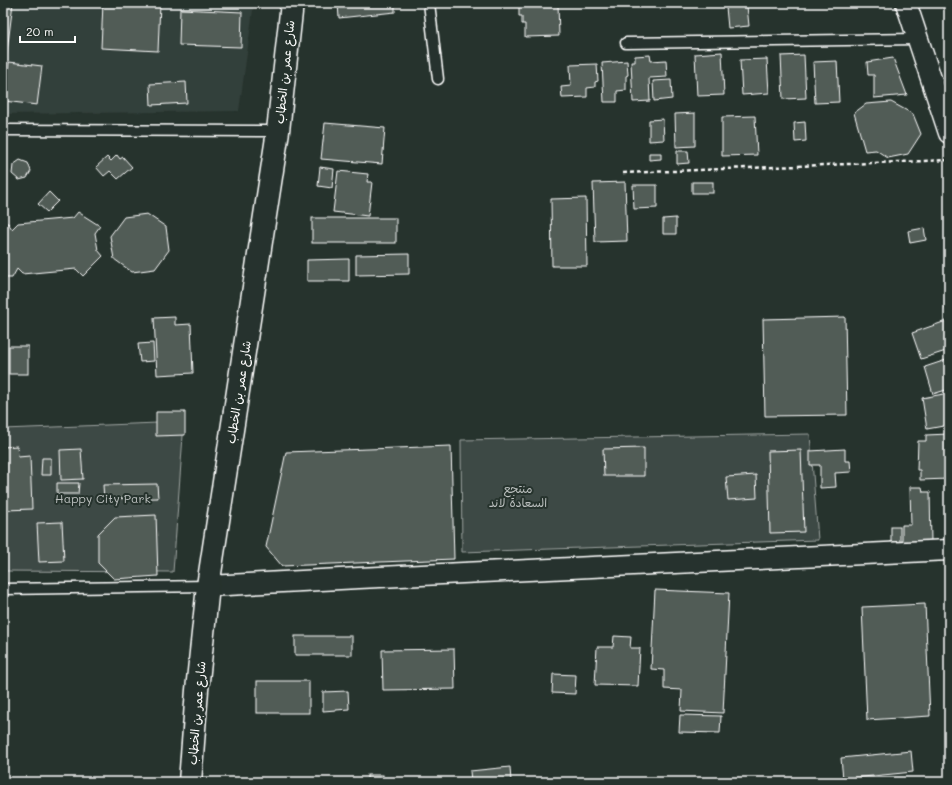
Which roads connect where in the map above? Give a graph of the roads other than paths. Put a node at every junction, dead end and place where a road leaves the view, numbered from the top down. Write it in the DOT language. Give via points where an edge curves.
graph roads {
  1 [pos="292,3"];
  2 [pos="429,3"];
  3 [pos="906,3"];
  4 [pos="917,39"];
  5 [pos="626,43"];
  6 [pos="438,79"];
  7 [pos="3,130"];
  8 [pos="278,131"];
  9 [pos="949,133"];
  10 [pos="949,550"];
  11 [pos="208,586"];
  12 [pos="3,589"];
  13 [pos="190,782"];
  1 -- 8 [label="main road, شارع عمر بن الخطاب"];
  2 -- 6 [label="lane"];
  3 -- 4 [label="street"];
  4 -- 5 [label="lane"];
  4 -- 9 [label="street"];
  7 -- 8 [label="lane"];
  8 -- 11 [label="main road, شارع عمر بن الخطاب"];
  10 -- 11 [label="street"];
  11 -- 12 [label="lane"];
  11 -- 13 [label="main road, شارع عمر بن الخطاب"];
}
